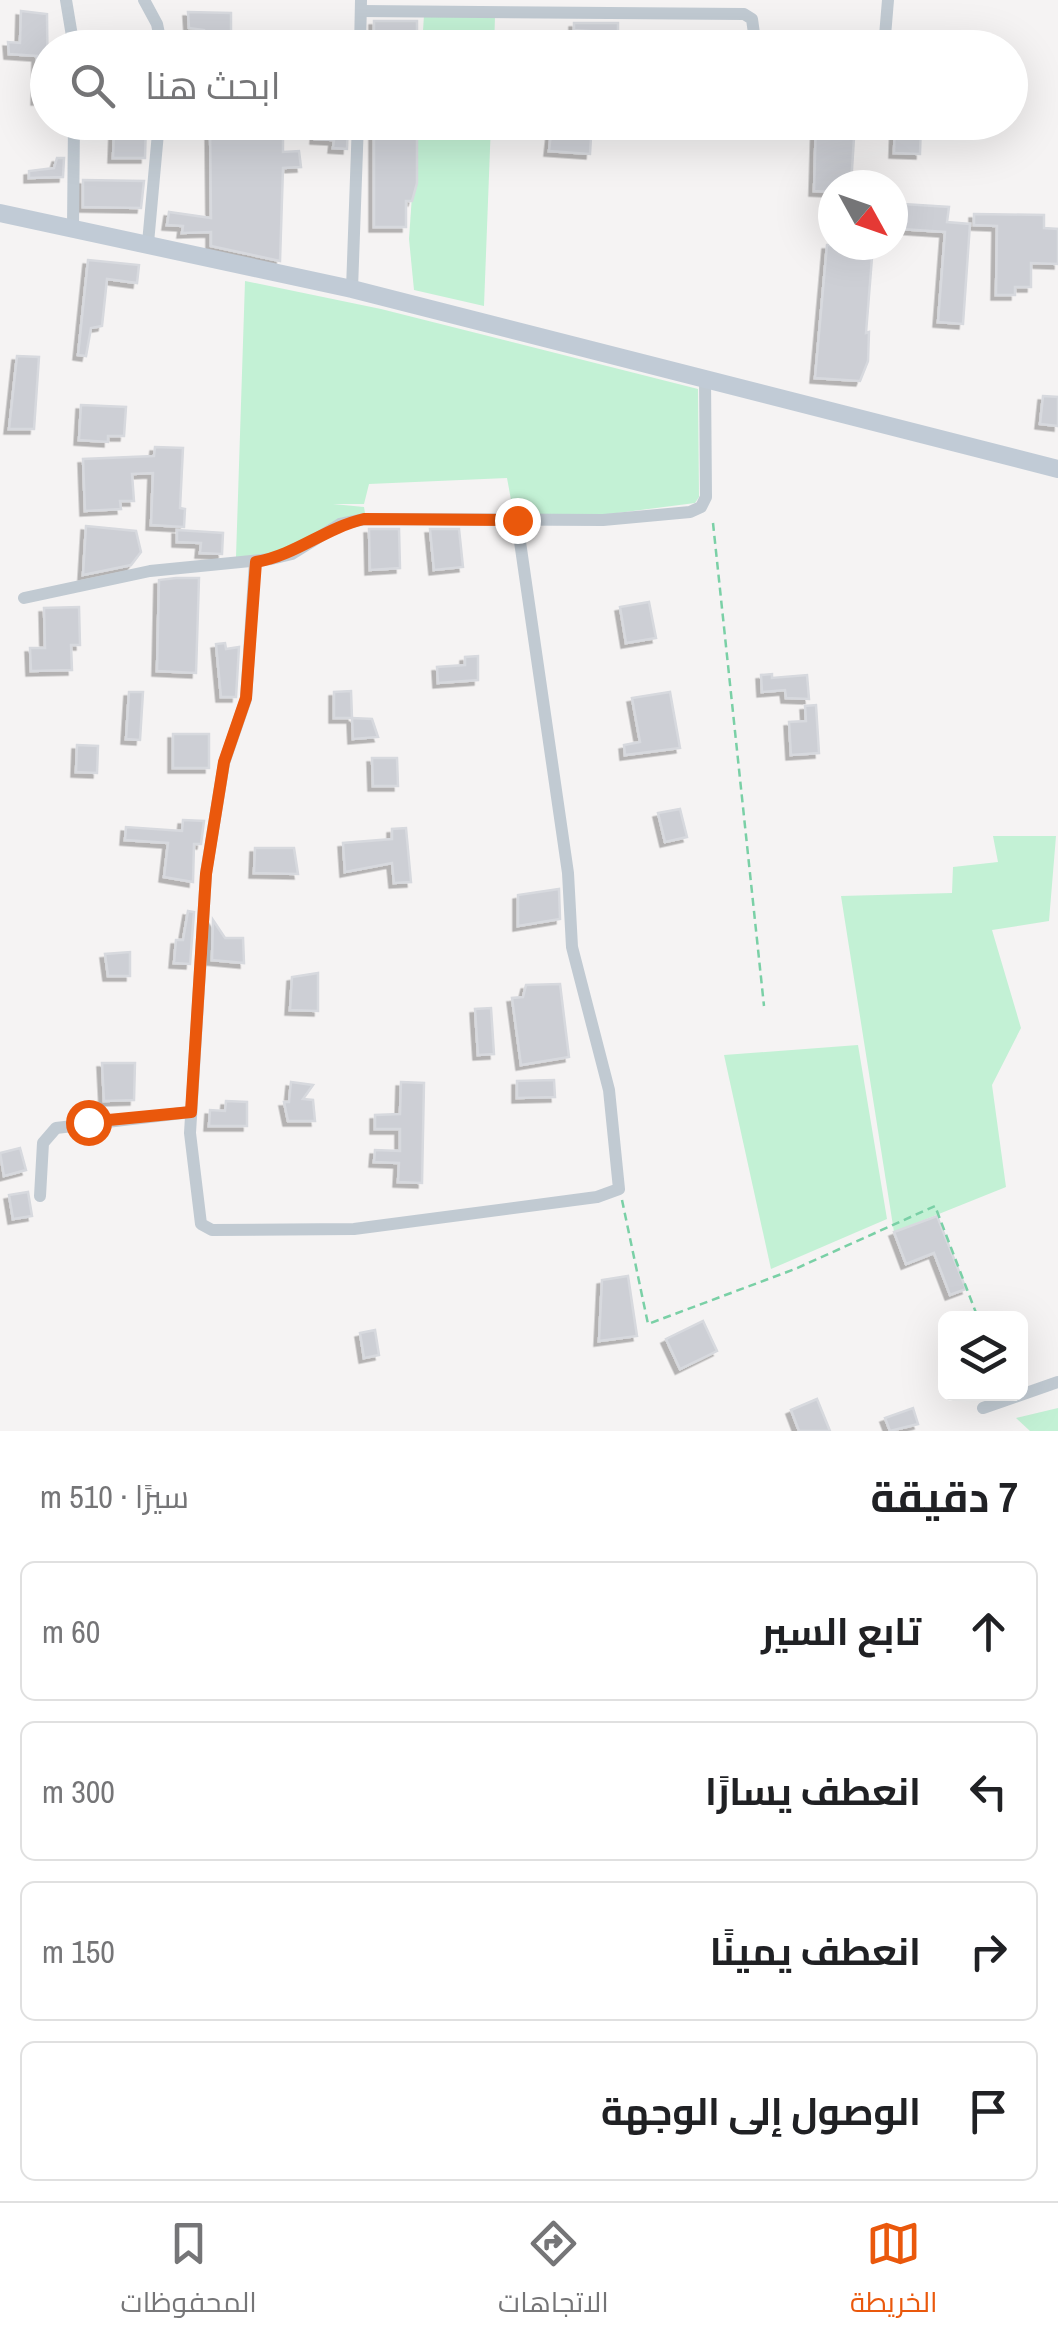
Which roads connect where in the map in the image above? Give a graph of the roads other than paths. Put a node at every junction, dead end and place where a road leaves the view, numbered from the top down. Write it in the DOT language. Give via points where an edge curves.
graph roads {
  1 [pos="66,0"];
  2 [pos="144,0"];
  3 [pos="888,0"];
  4 [pos="361,6"];
  5 [pos="71,30"];
  6 [pos="155,30"];
  7 [pos="754,30"];
  8 [pos="886,30"];
  9 [pos="74,140"];
  10 [pos="157,140"];
  11 [pos="357,140"];
  12 [pos="0,213"];
  13 [pos="73,228"];
  14 [pos="148,243"];
  15 [pos="352,289"];
  16 [pos="705,378"];
  17 [pos="1058,469"];
  18 [pos="517,520"];
  19 [pos="256,562"];
  20 [pos="24,598"];
  21 [pos="191,1112"];
  22 [pos="40,1196"];
  23 [pos="1058,1382"];
  24 [pos="982,1408"];
  1 -- 5 [label="street"];
  2 -- 6 [label="street"];
  3 -- 8 [label="street"];
  4 -- 7 [label="street" via="744,14"];
  9 -- 13 [label="street"];
  10 -- 14 [label="street"];
  11 -- 15 [label="street"];
  12 -- 13 [label="street"];
  13 -- 14 [label="street"];
  14 -- 15 [label="street"];
  15 -- 16 [label="street"];
  16 -- 17 [label="street"];
  16 -- 18 [label="street" via="701,507 604,520"];
  18 -- 19 [label="street" via="364,519 340,524 292,554"];
  18 -- 21 [label="street" via="568,873 572,947 609,1090 619,1189 354,1228 212,1230 201,1224 197,1208"];
  19 -- 20 [label="street" via="150,571"];
  19 -- 21 [label="street" via="246,698 224,762 206,874"];
  21 -- 22 [label="street" via="56,1128 43,1143"];
  23 -- 24 [label="street"];
}
